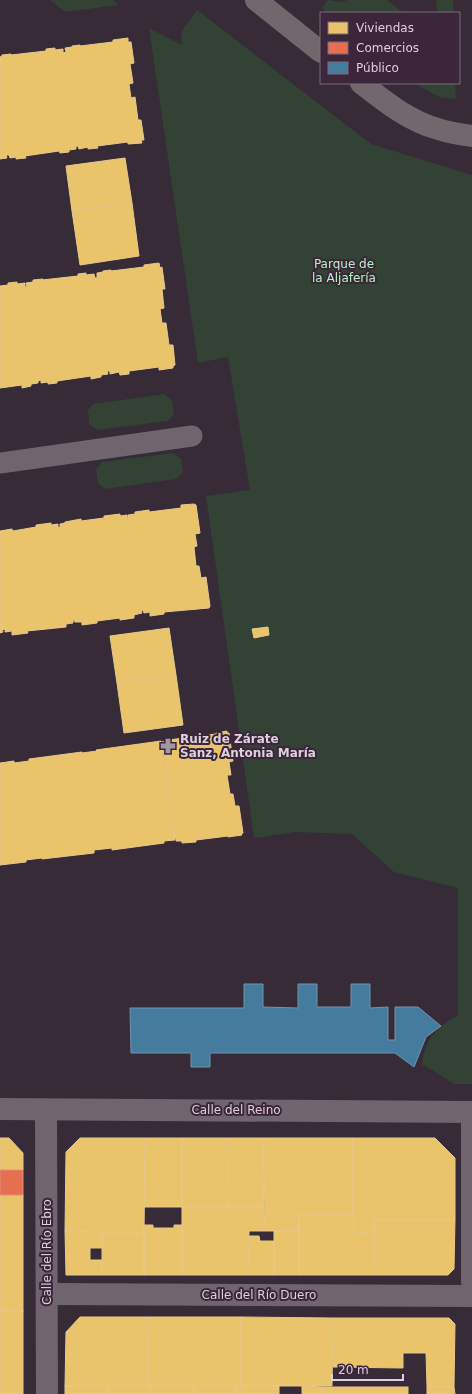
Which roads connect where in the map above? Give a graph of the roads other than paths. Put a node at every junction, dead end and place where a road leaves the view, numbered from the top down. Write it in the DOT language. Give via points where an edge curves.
graph roads {
  1 [pos="256,0"];
  2 [pos="320,51"];
  3 [pos="362,84"];
  4 [pos="472,136"];
  5 [pos="192,436"];
  6 [pos="0,463"];
  7 [pos="0,1109"];
  8 [pos="46,1110"];
  9 [pos="472,1112"];
  10 [pos="472,1281"];
  11 [pos="47,1294"];
  12 [pos="472,1296"];
  13 [pos="47,1394"];
  1 -- 2 [label="main road"];
  3 -- 4 [label="main road" via="417,121 438,129"];
  5 -- 6 [label="street"];
  7 -- 8 [label="street, Calle del Reino"];
  8 -- 9 [label="street, Calle del Reino"];
  8 -- 11 [label="street, Calle del Río Ebro"];
  9 -- 10 [label="street"];
  11 -- 12 [label="street, Calle del Río Duero"];
  11 -- 13 [label="street, Calle del Río Ebro"];
}
